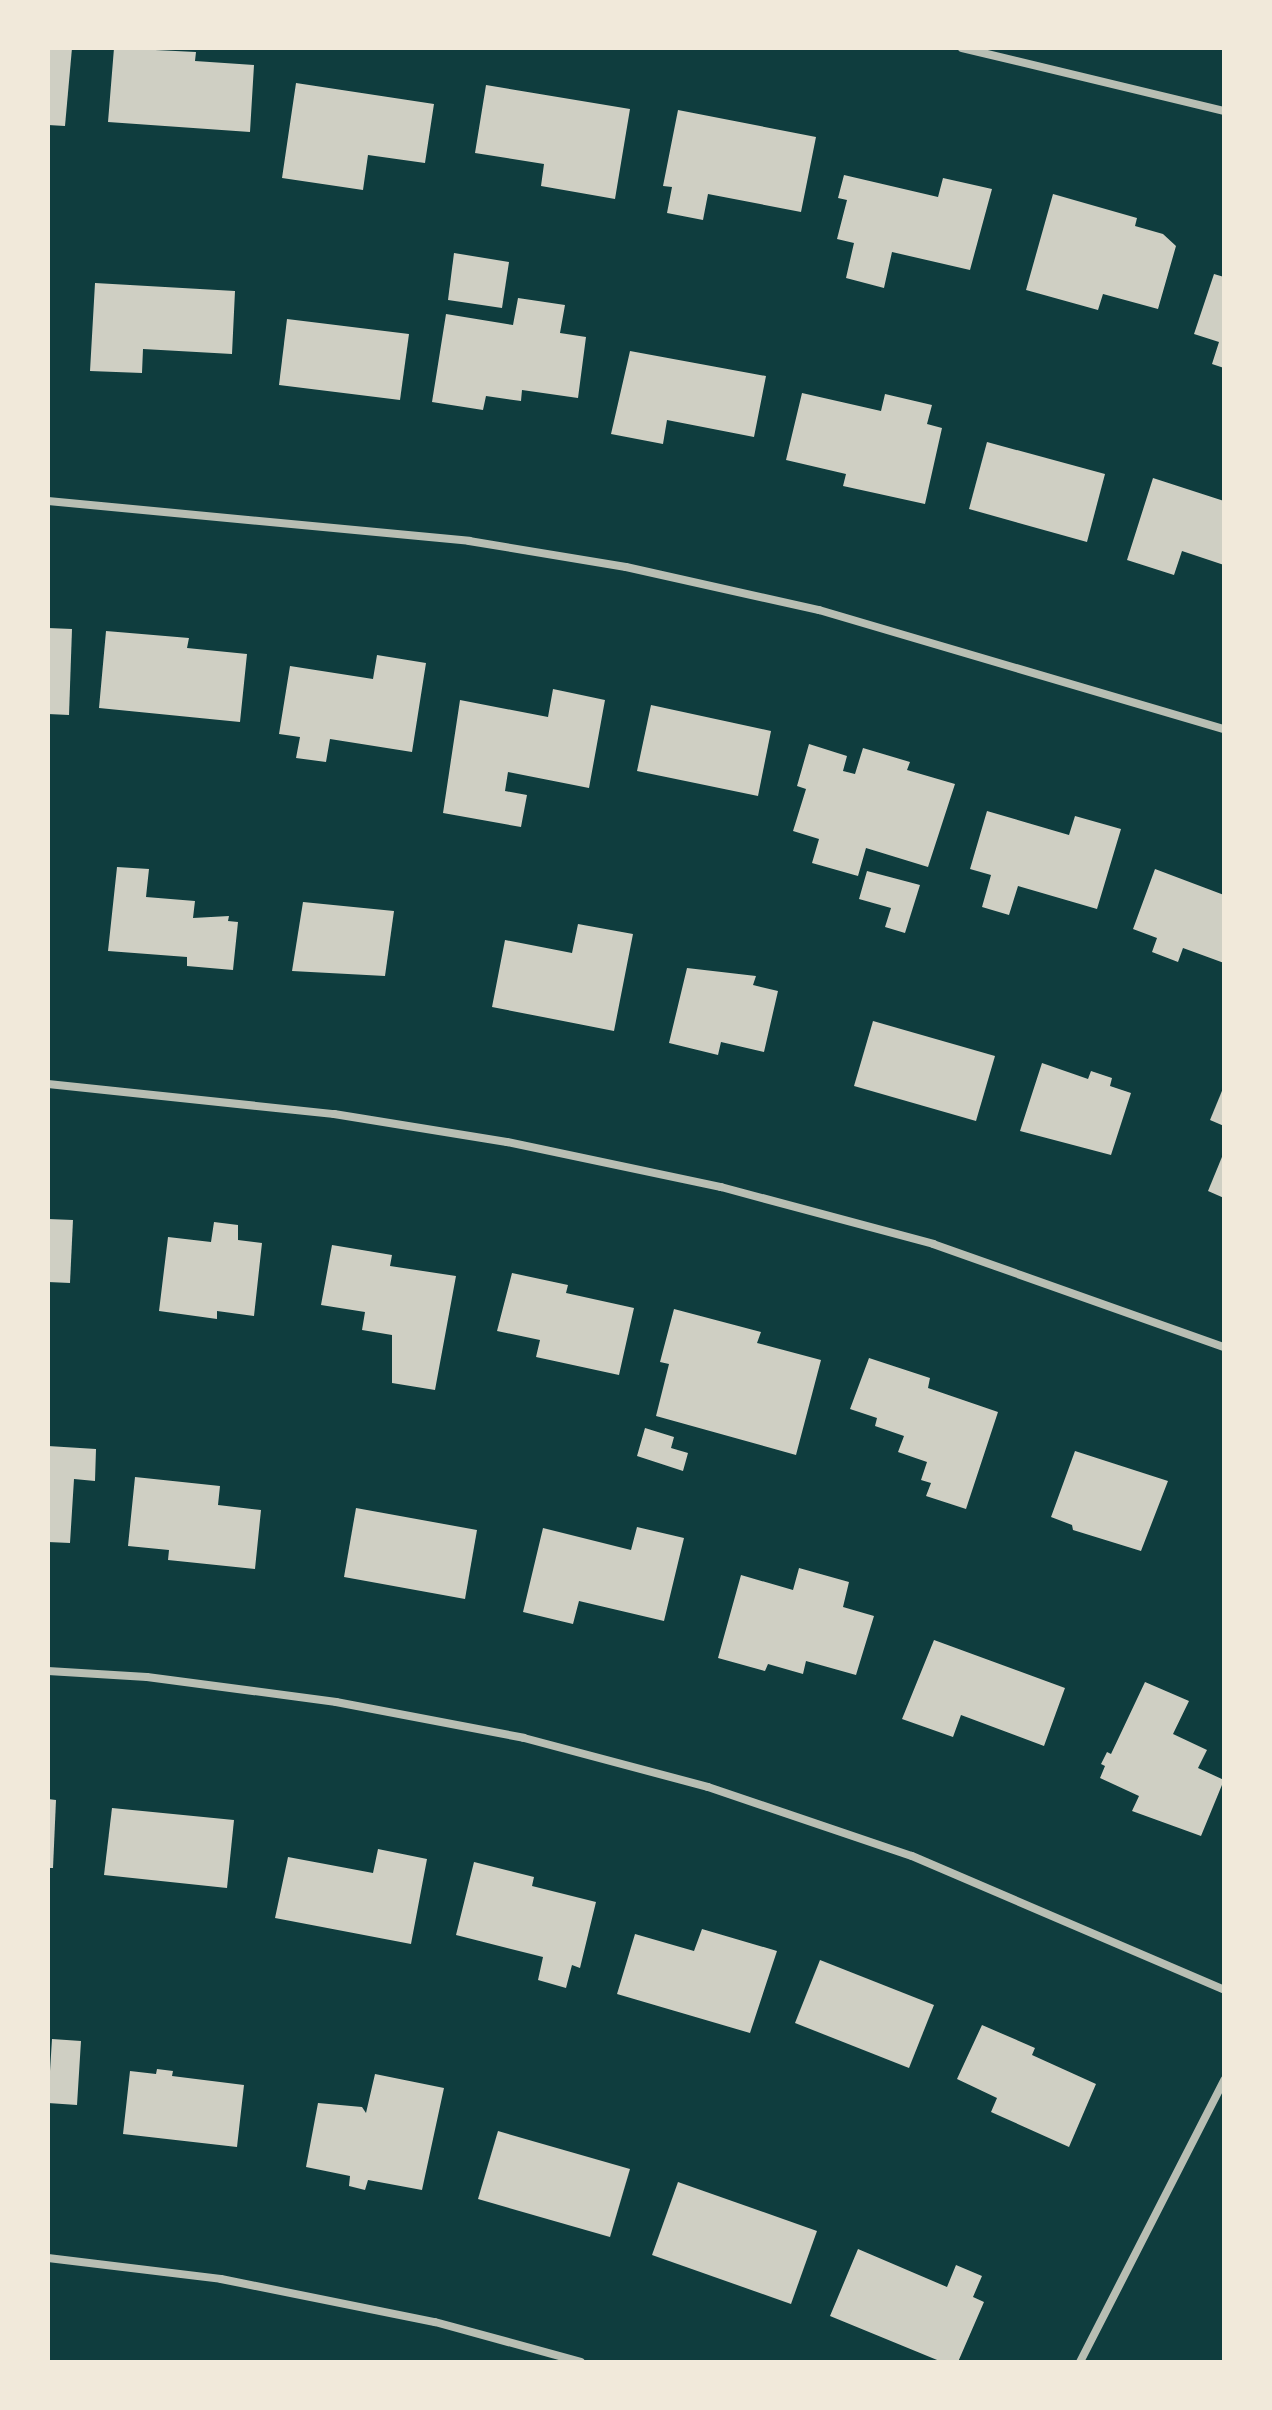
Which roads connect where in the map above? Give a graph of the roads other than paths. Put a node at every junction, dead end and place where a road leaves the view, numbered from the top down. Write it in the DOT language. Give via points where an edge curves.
graph roads {
  1 [pos="962,48"];
  2 [pos="1224,111"];
  3 [pos="48,501"];
  4 [pos="1224,729"];
  5 [pos="48,1084"];
  6 [pos="1224,1347"];
  7 [pos="48,1671"];
  8 [pos="1224,1990"];
  9 [pos="1224,2080"];
  10 [pos="48,2258"];
  11 [pos="581,2362"];
  12 [pos="1080,2362"];
  1 -- 2 [label="street"];
  3 -- 4 [label="street" via="469,541 626,567 819,610"];
  5 -- 6 [label="street" via="334,1114 507,1142 721,1187 933,1244"];
  7 -- 8 [label="street" via="147,1677 336,1702 524,1738 708,1787 912,1856"];
  9 -- 12 [label="street"];
  10 -- 11 [label="street" via="236,2282 435,2322"];
}
